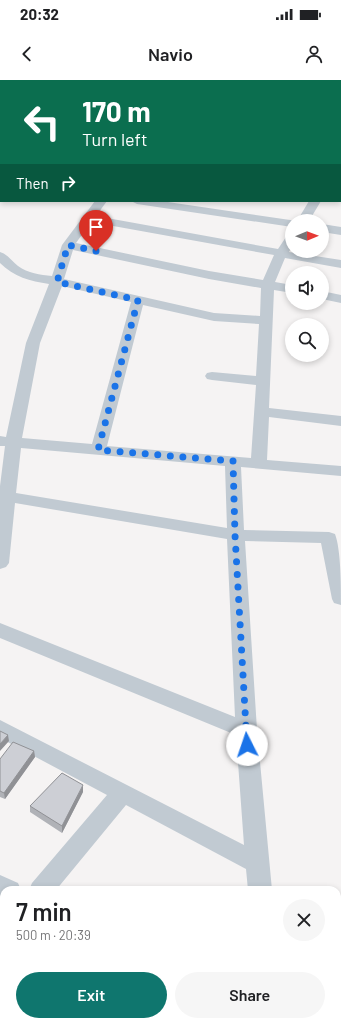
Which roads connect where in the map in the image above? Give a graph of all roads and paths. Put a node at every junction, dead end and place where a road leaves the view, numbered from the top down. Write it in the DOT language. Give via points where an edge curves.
graph roads {
  1 [pos="100,202"];
  2 [pos="144,202"];
  3 [pos="314,202"];
  4 [pos="307,214"];
  5 [pos="88,218"];
  6 [pos="285,222"];
  7 [pos="329,229"];
  8 [pos="341,230"];
  9 [pos="68,245"];
  10 [pos="285,248"];
  11 [pos="281,254"];
  12 [pos="0,256"];
  13 [pos="341,264"];
  14 [pos="57,282"];
  15 [pos="268,284"];
  16 [pos="285,288"];
  17 [pos="329,296"];
  18 [pos="341,299"];
  19 [pos="138,300"];
  20 [pos="266,320"];
  21 [pos="212,376"];
  22 [pos="263,381"];
  23 [pos="262,412"];
  24 [pos="341,421"];
  25 [pos="6,442"];
  26 [pos="98,450"];
  27 [pos="233,461"];
  28 [pos="259,464"];
  29 [pos="341,471"];
  30 [pos="4,496"];
  31 [pos="235,535"];
  32 [pos="335,542"];
  33 [pos="0,563"];
  34 [pos="341,599"];
  35 [pos="0,630"];
  36 [pos="0,728"];
  37 [pos="246,730"];
  38 [pos="123,792"];
  39 [pos="257,863"];
  40 [pos="44,886"];
  41 [pos="260,886"];
  1 -- 5 [label="street"];
  2 -- 6 [label="street"];
  3 -- 4 [label="street"];
  5 -- 9 [label="street"];
  5 -- 11 [label="street"];
  7 -- 8 [label="street"];
  9 -- 14 [label="street"];
  9 -- 15 [label="street" via="209,275"];
  10 -- 11 [label="street"];
  11 -- 13 [label="street"];
  11 -- 15 [label="street"];
  12 -- 14 [label="street" via="16,272"];
  14 -- 19 [label="street"];
  14 -- 25 [label="street" via="33,343"];
  15 -- 16 [label="street"];
  15 -- 20 [label="street"];
  17 -- 18 [label="street"];
  19 -- 20 [label="street" via="214,318"];
  19 -- 26 [label="street"];
  20 -- 22 [label="street"];
  21 -- 22 [label="street"];
  22 -- 23 [label="street"];
  23 -- 24 [label="street"];
  23 -- 28 [label="street"];
  25 -- 26 [label="street"];
  25 -- 30 [label="street"];
  26 -- 27 [label="street"];
  27 -- 28 [label="street"];
  27 -- 31 [label="street"];
  28 -- 29 [label="street"];
  30 -- 31 [label="street"];
  30 -- 33 [label="street"];
  31 -- 32 [label="street"];
  31 -- 37 [label="street"];
  32 -- 34 [label="street"];
  35 -- 37 [label="street"];
  36 -- 38 [label="street"];
  37 -- 39 [label="street"];
  38 -- 39 [label="street"];
  38 -- 40 [label="street"];
  39 -- 41 [label="street"];
}
